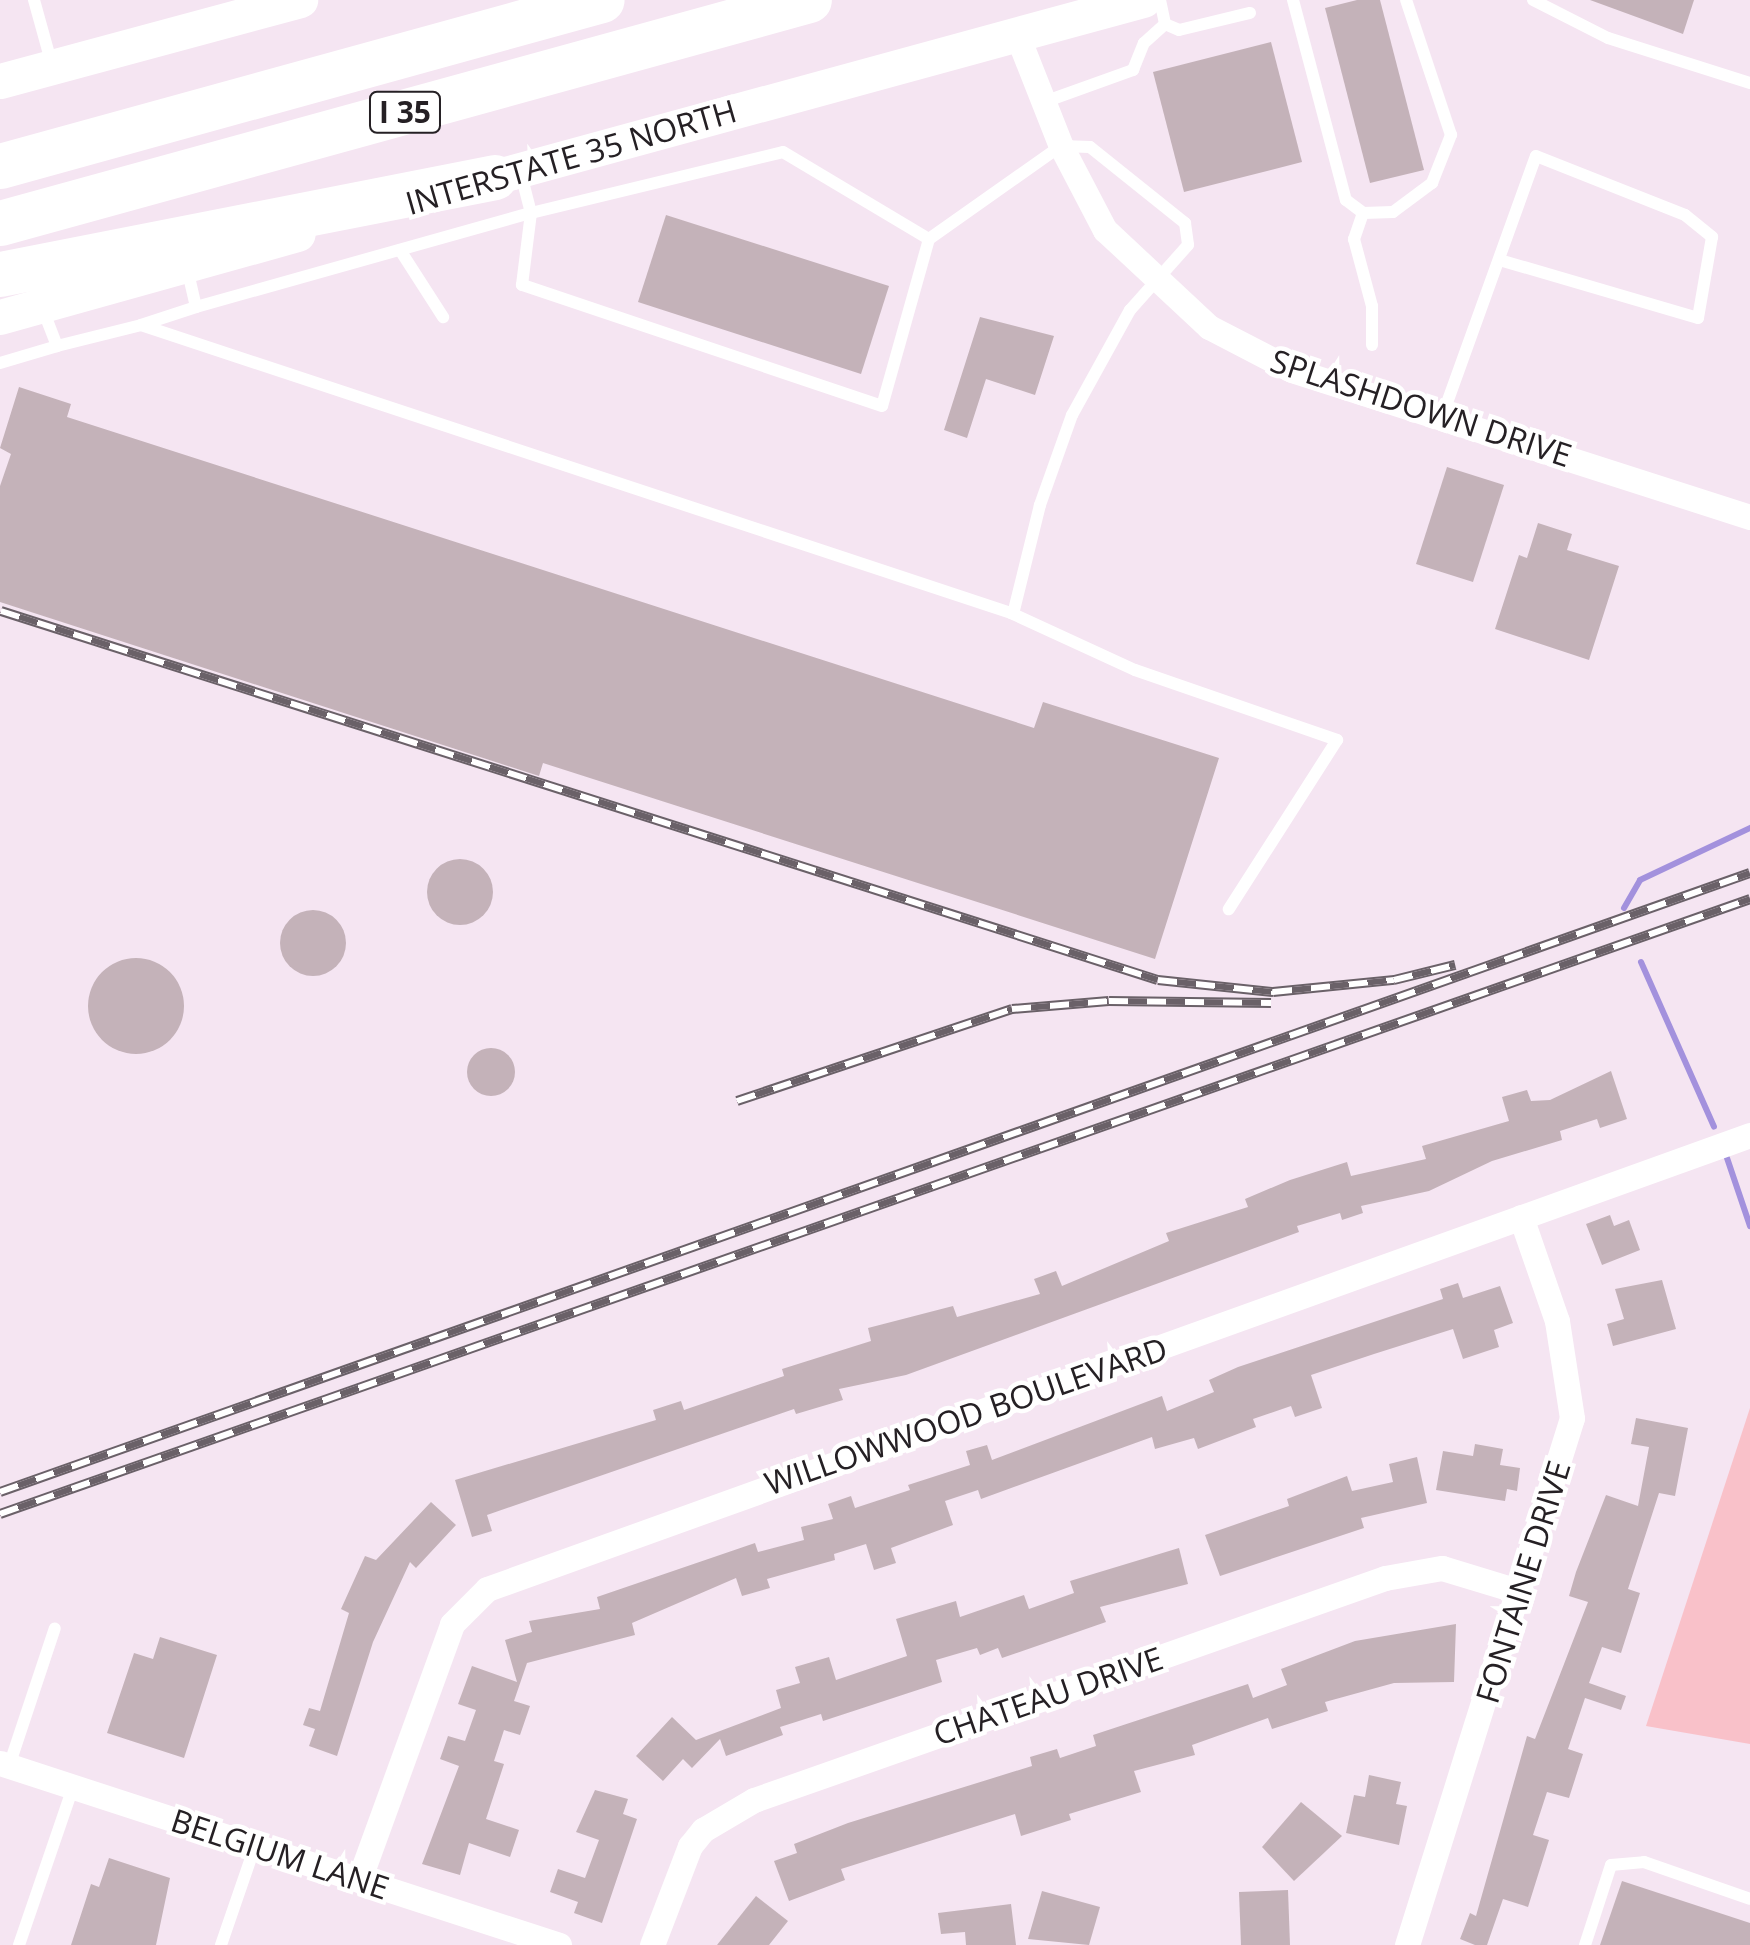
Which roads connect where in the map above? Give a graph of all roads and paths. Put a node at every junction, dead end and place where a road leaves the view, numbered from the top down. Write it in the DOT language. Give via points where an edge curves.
graph roads {
  1 [pos="34,0"];
  2 [pos="300,0"];
  3 [pos="484,0"];
  4 [pos="602,0"];
  5 [pos="809,0"];
  6 [pos="1160,0"];
  7 [pos="1293,0"];
  8 [pos="1406,0"];
  9 [pos="1533,0"];
  10 [pos="1154,12"];
  11 [pos="1250,12"];
  12 [pos="1016,32"];
  13 [pos="53,68"];
  14 [pos="0,81"];
  15 [pos="1750,83"];
  16 [pos="1044,102"];
  17 [pos="1061,146"];
  18 [pos="0,152"];
  19 [pos="0,166"];
  20 [pos="508,174"];
  21 [pos="1363,212"];
  22 [pos="531,213"];
  23 [pos="0,224"];
  24 [pos="929,239"];
  25 [pos="400,250"];
  26 [pos="1500,260"];
  27 [pos="186,266"];
  28 [pos="0,274"];
  29 [pos="1157,282"];
  30 [pos="42,306"];
  31 [pos="196,308"];
  32 [pos="443,316"];
  33 [pos="0,318"];
  34 [pos="141,324"];
  35 [pos="1372,345"];
  36 [pos="58,346"];
  37 [pos="0,363"];
  38 [pos="1443,414"];
  39 [pos="1750,517"];
  40 [pos="1013,614"];
  41 [pos="1229,908"];
  42 [pos="1750,1135"];
  43 [pos="1522,1217"];
  44 [pos="1521,1592"];
  45 [pos="56,1628"];
  46 [pos="4,1764"];
  47 [pos="73,1787"];
  48 [pos="255,1846"];
  49 [pos="358,1880"];
  50 [pos="1750,1898"];
  51 [pos="518,1939"];
  52 [pos="19,1945"];
  53 [pos="220,1945"];
  54 [pos="559,1945"];
  55 [pos="652,1945"];
  56 [pos="1407,1945"];
  57 [pos="1585,1945"];
  1 -- 13 [label="lane"];
  2 -- 13 [label="main road"];
  3 -- 18 [label="highway"];
  4 -- 19 [label="highway, I 35"];
  5 -- 23 [label="highway, I 35"];
  6 -- 10 [label="lane"];
  7 -- 21 [label="lane" via="1346,200"];
  8 -- 21 [label="lane" via="1451,135 1432,183 1392,212"];
  9 -- 15 [label="lane" via="1608,38"];
  10 -- 11 [label="lane" via="1178,30"];
  10 -- 12 [label="main road, INTERSTATE 35 NORTH"];
  10 -- 16 [label="lane" via="1133,70"];
  12 -- 16 [label="street, SPLASHDOWN DRIVE"];
  12 -- 20 [label="main road, INTERSTATE 35 NORTH"];
  13 -- 14 [label="main road"];
  16 -- 17 [label="street, SPLASHDOWN DRIVE"];
  17 -- 24 [label="lane"];
  17 -- 29 [label="street, SPLASHDOWN DRIVE" via="1105,230"];
  17 -- 29 [label="lane" via="1090,147 1185,223 1188,245"];
  20 -- 22 [label="lane"];
  20 -- 27 [label="main road, INTERSTATE 35 NORTH"];
  20 -- 28 [label="highway"];
  21 -- 35 [label="lane" via="1354,239 1372,306"];
  22 -- 24 [label="lane" via="783,152"];
  22 -- 24 [label="lane" via="522,285 882,406"];
  22 -- 25 [label="lane"];
  25 -- 31 [label="lane"];
  25 -- 32 [label="lane"];
  26 -- 26 [label="lane" via="1536,156 1685,215 1712,237 1698,318"];
  26 -- 38 [label="lane"];
  27 -- 30 [label="main road, INTERSTATE 35 NORTH"];
  27 -- 31 [label="lane"];
  29 -- 38 [label="street, SPLASHDOWN DRIVE" via="1209,327 1258,355"];
  29 -- 40 [label="lane" via="1130,310 1072,415 1040,505"];
  30 -- 33 [label="main road, INTERSTATE 35 NORTH"];
  30 -- 36 [label="lane"];
  31 -- 34 [label="lane"];
  34 -- 36 [label="lane"];
  34 -- 40 [label="lane"];
  36 -- 37 [label="lane"];
  38 -- 39 [label="street, SPLASHDOWN DRIVE"];
  40 -- 41 [label="lane" via="1136,670 1337,740"];
  42 -- 43 [label="street, WILLOWWOOD BOULEVARD"];
  43 -- 44 [label="street, FONTAINE DRIVE" via="1558,1321 1573,1395 1558,1476"];
  43 -- 49 [label="street, WILLOWWOOD BOULEVARD" via="488,1589 452,1624"];
  44 -- 55 [label="street, CHATEAU DRIVE" via="1442,1568 1384,1578 754,1800 702,1830 690,1846"];
  44 -- 56 [label="street, FONTAINE DRIVE"];
  45 -- 46 [label="lane"];
  46 -- 47 [label="street, BELGIUM LANE"];
  47 -- 48 [label="street, BELGIUM LANE"];
  47 -- 52 [label="lane"];
  48 -- 49 [label="street, BELGIUM LANE"];
  48 -- 53 [label="lane"];
  49 -- 51 [label="street, BELGIUM LANE"];
  50 -- 57 [label="lane" via="1644,1862 1610,1865"];
  51 -- 54 [label="street, BELGIUM LANE"];
}
